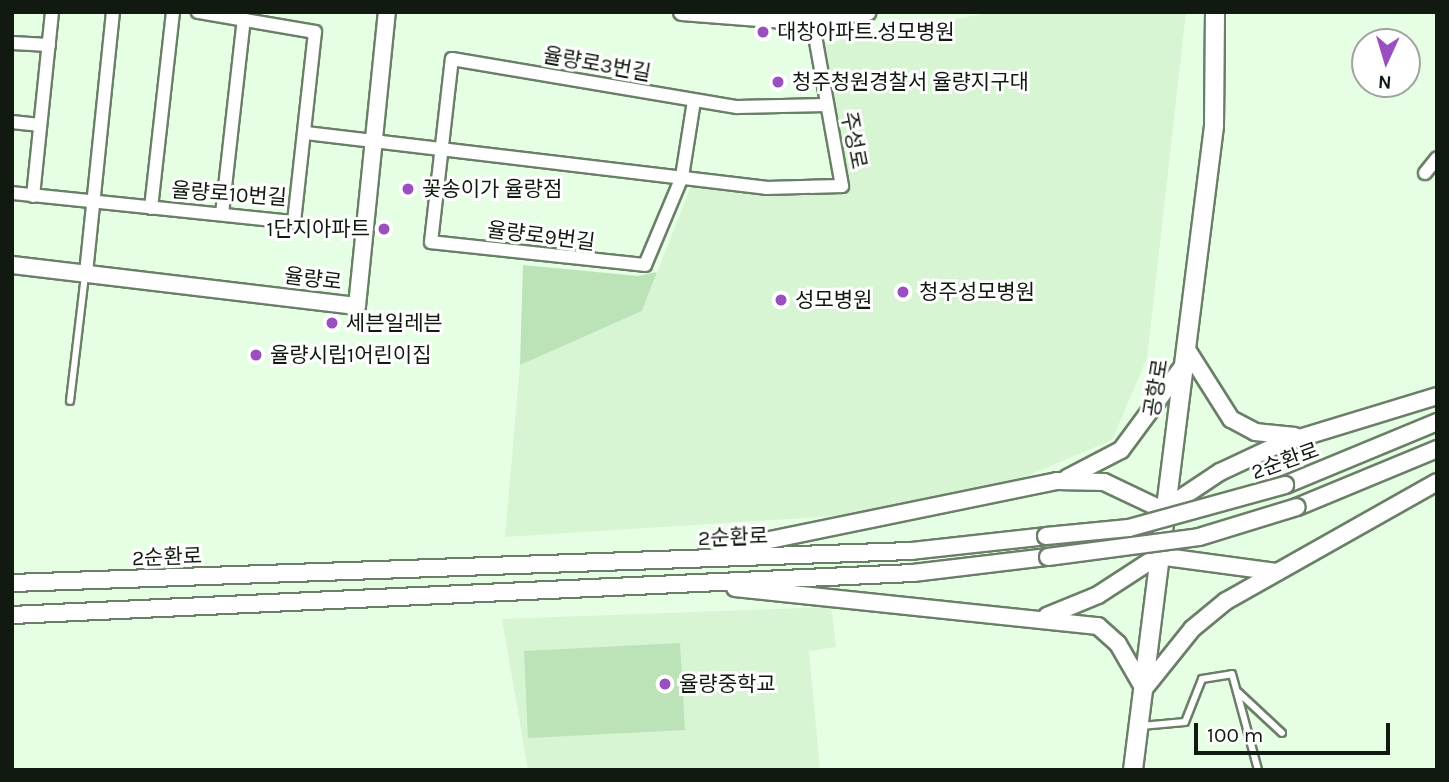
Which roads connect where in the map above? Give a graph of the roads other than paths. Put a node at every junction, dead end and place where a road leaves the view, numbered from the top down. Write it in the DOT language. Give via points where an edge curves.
graph roads {
  1 [pos="52,12"];
  2 [pos="113,12"];
  3 [pos="173,12"];
  4 [pos="198,12"];
  5 [pos="387,12"];
  6 [pos="682,12"];
  7 [pos="868,12"];
  8 [pos="1215,12"];
  9 [pos="244,19"];
  10 [pos="812,19"];
  11 [pos="12,43"];
  12 [pos="49,45"];
  13 [pos="694,101"];
  14 [pos="826,106"];
  15 [pos="12,122"];
  16 [pos="40,125"];
  17 [pos="306,133"];
  18 [pos="374,142"];
  19 [pos="442,150"];
  20 [pos="1437,158"];
  21 [pos="1424,173"];
  22 [pos="682,177"];
  23 [pos="12,194"];
  24 [pos="33,195"];
  25 [pos="93,202"];
  26 [pos="152,208"];
  27 [pos="222,215"];
  28 [pos="12,265"];
  29 [pos="86,273"];
  30 [pos="1186,348"];
  31 [pos="1181,369"];
  32 [pos="1437,396"];
  33 [pos="70,401"];
  34 [pos="1437,422"];
  35 [pos="1305,437"];
  36 [pos="1437,449"];
  37 [pos="1057,481"];
  38 [pos="1437,482"];
  39 [pos="1163,510"];
  40 [pos="1158,556"];
  41 [pos="661,561"];
  42 [pos="1277,572"];
  43 [pos="12,583"];
  44 [pos="698,583"];
  45 [pos="12,615"];
  46 [pos="1047,616"];
  47 [pos="1144,689"];
  48 [pos="1237,691"];
  49 [pos="1139,726"];
  50 [pos="1282,733"];
  51 [pos="1133,770"];
  52 [pos="1258,770"];
  1 -- 12 [label="street"];
  2 -- 25 [label="street"];
  3 -- 26 [label="street"];
  4 -- 9 [label="street"];
  5 -- 18 [label="street, 율량로"];
  6 -- 10 [label="street"];
  7 -- 10 [label="street"];
  8 -- 30 [label="main road, 공항로" via="1214,126"];
  9 -- 17 [label="street" via="315,32"];
  9 -- 27 [label="street"];
  10 -- 14 [label="street, 주성로"];
  11 -- 12 [label="street"];
  12 -- 16 [label="street"];
  13 -- 14 [label="street, 율량로3번길"];
  13 -- 19 [label="street, 율량로3번길" via="452,59"];
  13 -- 22 [label="street"];
  14 -- 22 [label="street, 주성로" via="842,186 766,188"];
  15 -- 16 [label="street"];
  16 -- 24 [label="street"];
  17 -- 18 [label="street"];
  17 -- 27 [label="street, 율량로10번길" via="294,222"];
  18 -- 19 [label="street"];
  18 -- 29 [label="street, 율량로" via="357,306"];
  19 -- 22 [label="street"];
  19 -- 22 [label="street, 율량로9번길" via="430,242 633,267 648,262"];
  20 -- 21 [label="street"];
  23 -- 24 [label="street, 율량로10번길"];
  24 -- 25 [label="street, 율량로10번길"];
  25 -- 26 [label="street, 율량로10번길"];
  25 -- 29 [label="street"];
  26 -- 27 [label="street, 율량로10번길"];
  28 -- 29 [label="street, 율량로"];
  29 -- 33 [label="lane"];
  30 -- 31 [label="main road, 공항로"];
  30 -- 35 [label="street" via="1231,419 1255,432"];
  31 -- 37 [label="street" via="1121,450"];
  31 -- 39 [label="main road, 공항로"];
  32 -- 35 [label="street"];
  34 -- 41 [label="street, 2순환로, bridge" via="1285,485 1129,528 911,551"];
  35 -- 39 [label="street" via="1220,472"];
  36 -- 44 [label="street, 2순환로, bridge" via="1297,507 1199,537 913,573"];
  37 -- 39 [label="street" via="1104,482"];
  37 -- 41 [label="street"];
  38 -- 42 [label="street"];
  39 -- 40 [label="main road, 공항로"];
  40 -- 42 [label="street"];
  40 -- 46 [label="street" via="1098,595"];
  40 -- 47 [label="main road, 공항로"];
  41 -- 43 [label="street, 2순환로"];
  42 -- 47 [label="street" via="1192,629"];
  44 -- 45 [label="street, 2순환로"];
  44 -- 46 [label="street" via="830,602"];
  46 -- 47 [label="street" via="1098,626 1118,644"];
  47 -- 49 [label="main road, 공항로"];
  48 -- 49 [label="lane" via="1232,674 1202,679 1185,722"];
  48 -- 50 [label="lane"];
  48 -- 52 [label="lane"];
  49 -- 51 [label="main road, 공항로"];
}
